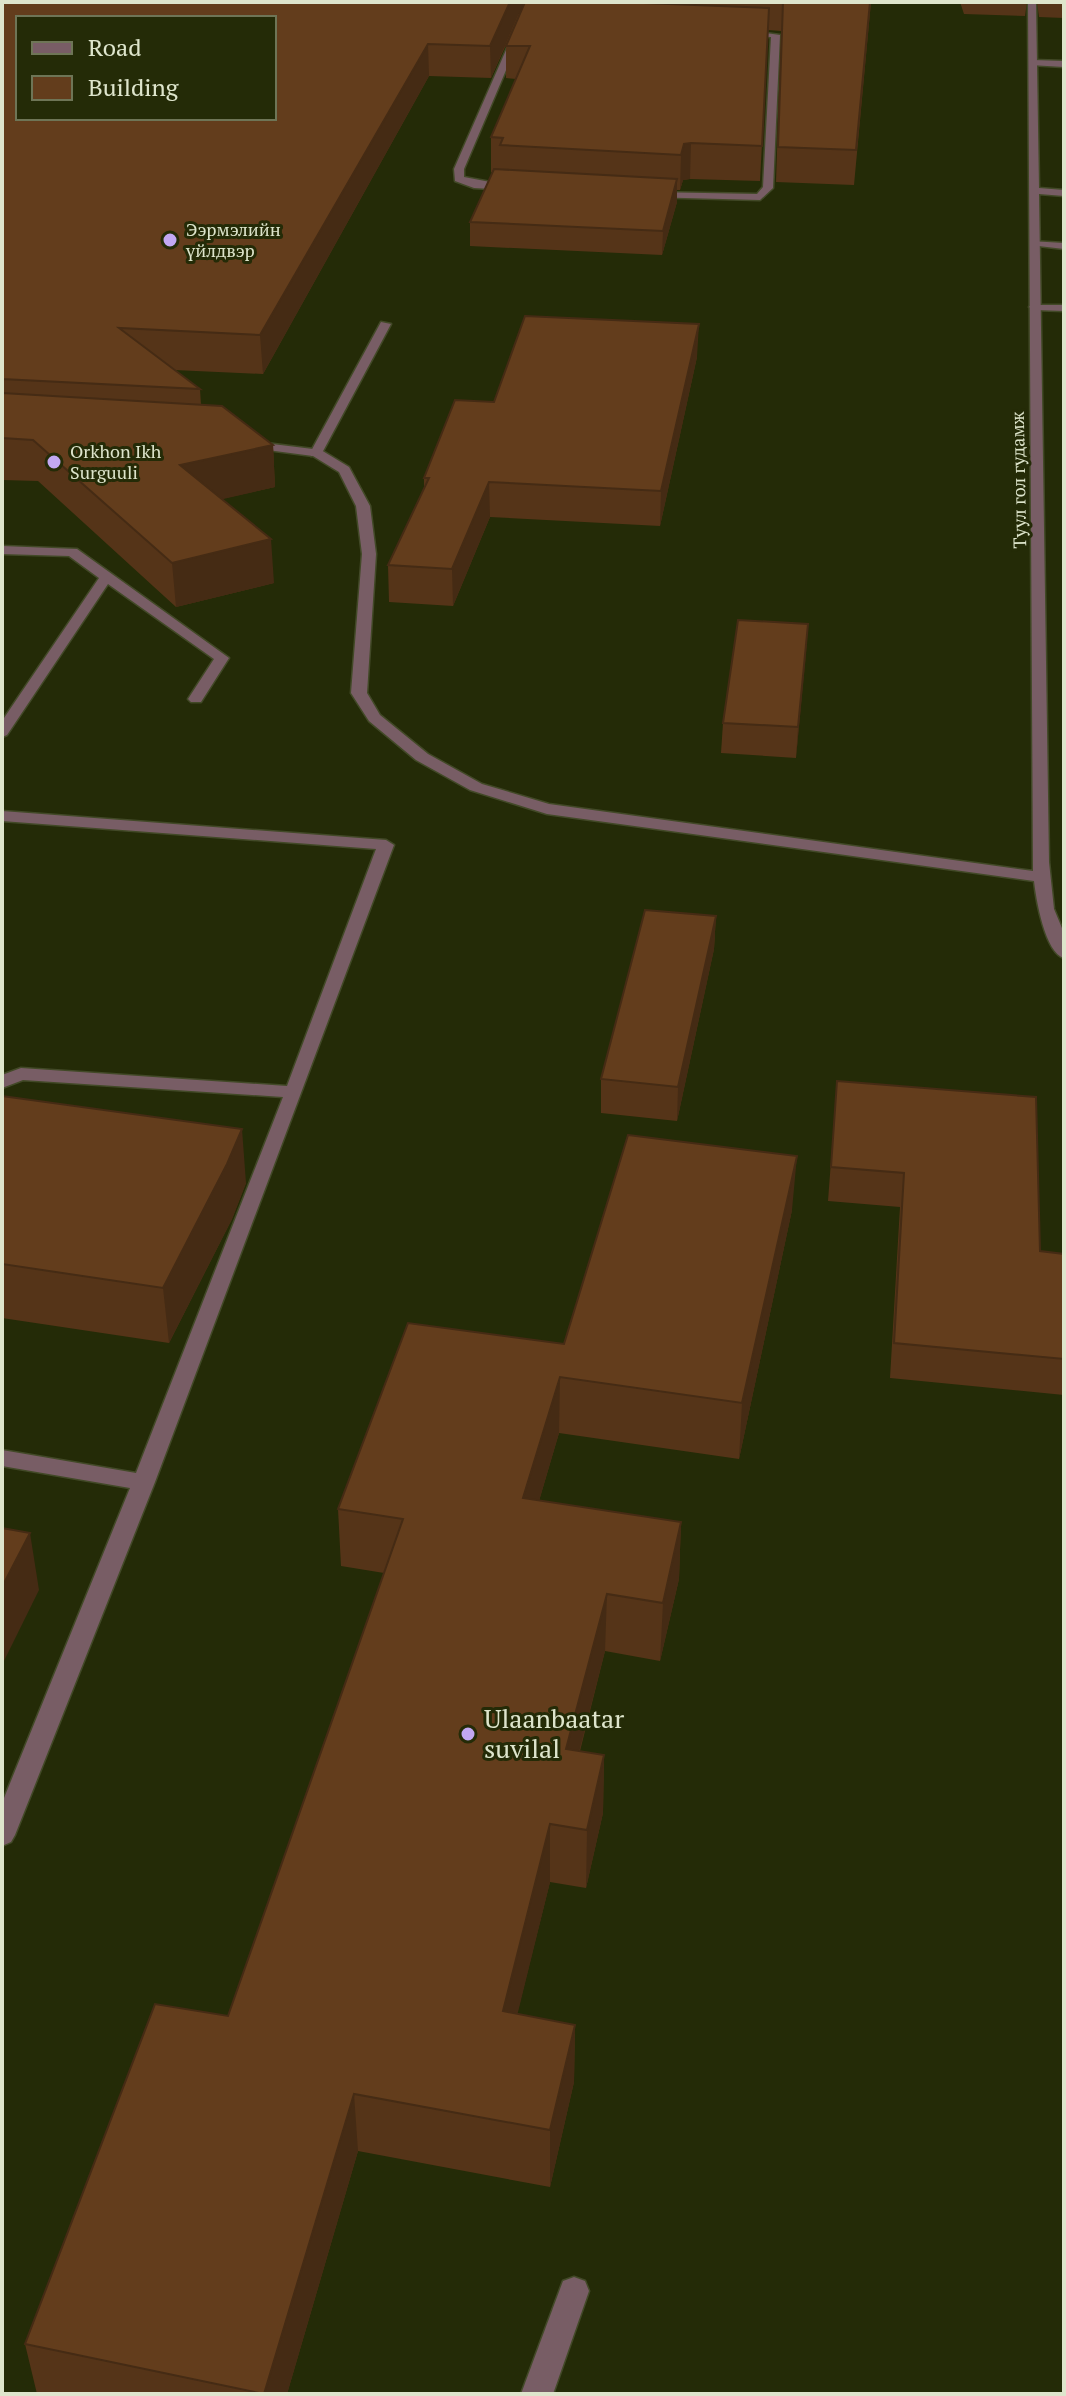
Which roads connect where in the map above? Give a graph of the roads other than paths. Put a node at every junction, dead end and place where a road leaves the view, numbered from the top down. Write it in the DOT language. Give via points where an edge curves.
graph roads {
  1 [pos="536,2"];
  2 [pos="1032,2"];
  3 [pos="550,3"];
  4 [pos="525,16"];
  5 [pos="538,20"];
  6 [pos="784,24"];
  7 [pos="729,33"];
  8 [pos="776,35"];
  9 [pos="1033,63"];
  10 [pos="1064,64"];
  11 [pos="522,188"];
  12 [pos="1033,191"];
  13 [pos="1064,193"];
  14 [pos="632,194"];
  15 [pos="1034,243"];
  16 [pos="1064,246"];
  17 [pos="1035,307"];
  18 [pos="1064,308"];
  19 [pos="385,324"];
  20 [pos="231,441"];
  21 [pos="316,453"];
  22 [pos="2,550"];
  23 [pos="107,576"];
  24 [pos="196,699"];
  25 [pos="2,732"];
  26 [pos="2,816"];
  27 [pos="1041,877"];
  28 [pos="1064,953"];
  29 [pos="2,1082"];
  30 [pos="294,1092"];
  31 [pos="2,1458"];
  32 [pos="144,1482"];
  33 [pos="2,1835"];
  34 [pos="574,2291"];
  35 [pos="537,2394"];
  1 -- 3 [label="street"];
  1 -- 4 [label="street"];
  2 -- 9 [label="street, Туул гол гудамж"];
  4 -- 5 [label="street"];
  4 -- 11 [label="street" via="459,169 459,179 474,185"];
  6 -- 8 [label="street"];
  7 -- 8 [label="street"];
  8 -- 14 [label="street" via="768,188 760,197"];
  9 -- 10 [label="street"];
  9 -- 12 [label="street, Туул гол гудамж"];
  12 -- 13 [label="street"];
  12 -- 15 [label="street, Туул гол гудамж"];
  15 -- 16 [label="street"];
  15 -- 17 [label="street, Туул гол гудамж"];
  17 -- 18 [label="street"];
  17 -- 27 [label="street, Туул гол гудамж"];
  19 -- 21 [label="street"];
  20 -- 21 [label="street"];
  21 -- 27 [label="street" via="344,470 363,506 369,554 359,693 374,718 422,757 476,787 547,809"];
  22 -- 23 [label="street" via="72,552"];
  23 -- 24 [label="street" via="222,658"];
  23 -- 25 [label="street"];
  26 -- 30 [label="street" via="386,845"];
  27 -- 28 [label="street, Туул гол гудамж" via="1045,909"];
  29 -- 30 [label="street" via="21,1074"];
  30 -- 32 [label="street"];
  31 -- 32 [label="street"];
  32 -- 33 [label="street"];
  34 -- 35 [label="street"];
}
